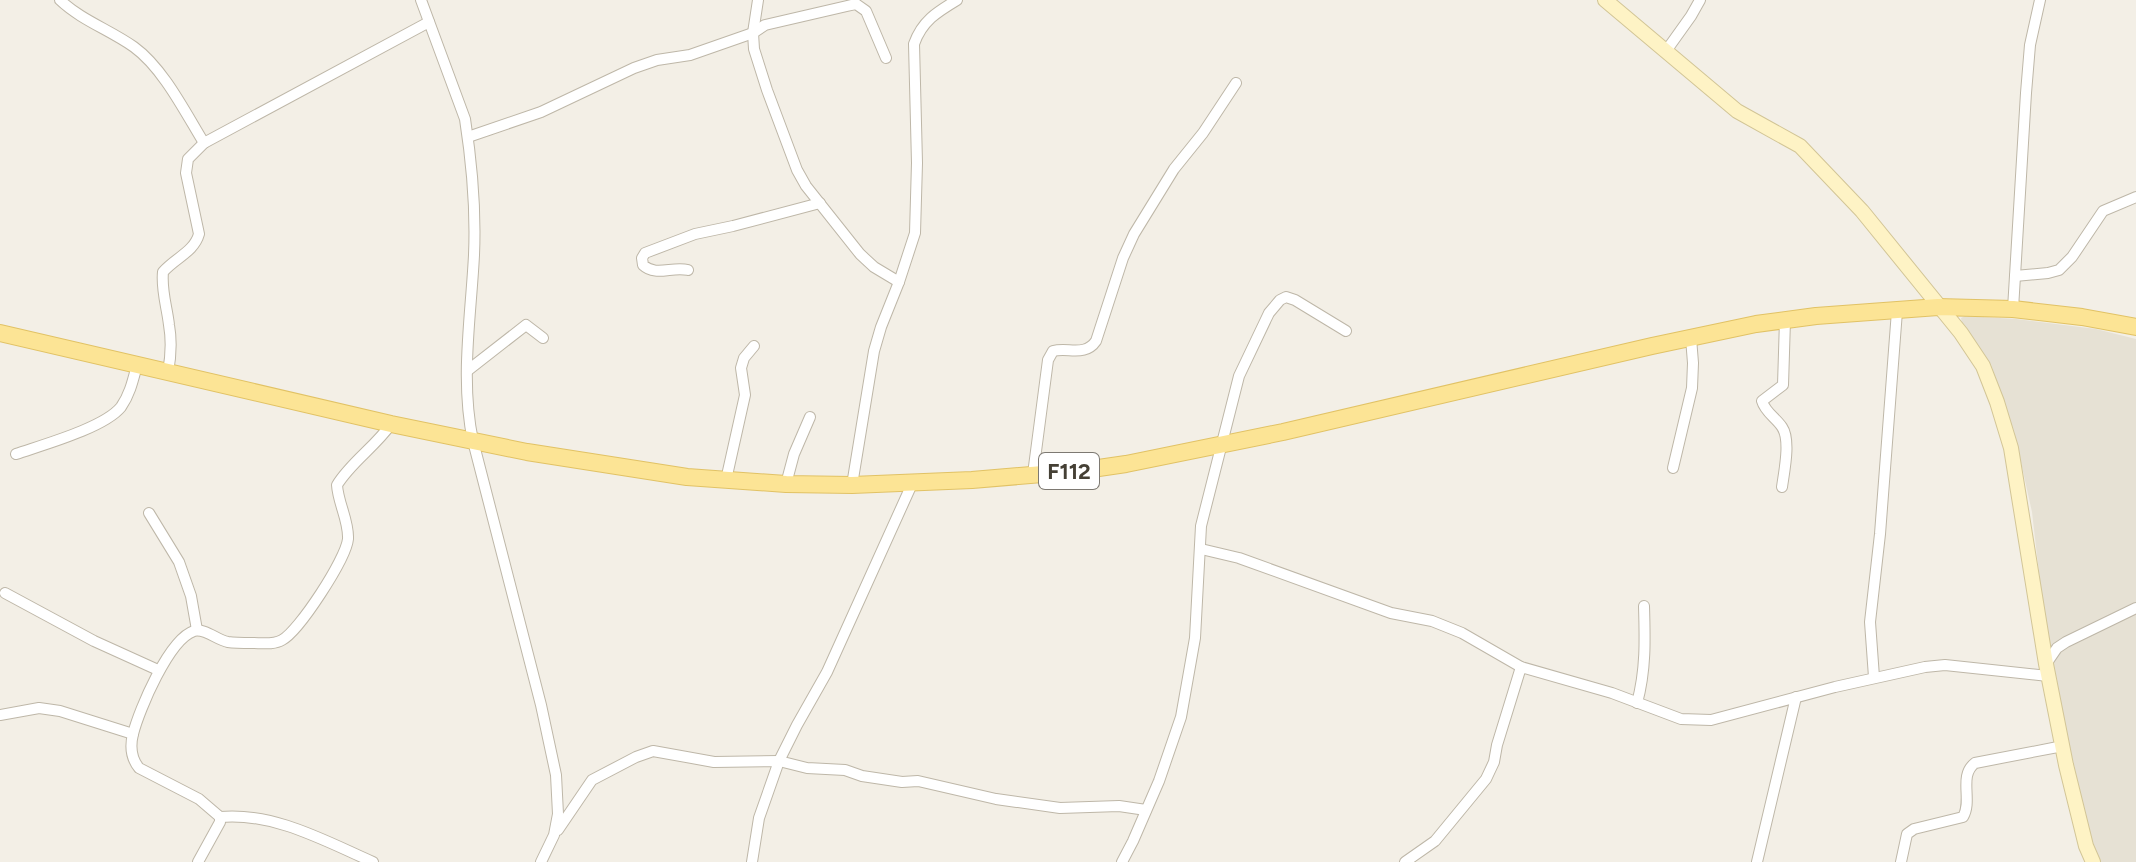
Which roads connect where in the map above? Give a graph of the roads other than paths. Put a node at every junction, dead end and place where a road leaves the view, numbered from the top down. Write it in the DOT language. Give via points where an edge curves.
graph roads {
  1 [pos="60,0"];
  2 [pos="758,0"];
  3 [pos="957,0"];
  4 [pos="1605,0"];
  5 [pos="1700,0"];
  6 [pos="2040,0"];
  7 [pos="423,1"];
  8 [pos="429,22"];
  9 [pos="753,33"];
  10 [pos="1666,51"];
  11 [pos="886,58"];
  12 [pos="1236,83"];
  13 [pos="468,137"];
  14 [pos="204,143"];
  15 [pos="2136,197"];
  16 [pos="820,203"];
  17 [pos="688,270"];
  18 [pos="2015,276"];
  19 [pos="899,282"];
  20 [pos="1938,307"];
  21 [pos="2013,309"];
  22 [pos="1897,311"];
  23 [pos="1785,320"];
  24 [pos="2136,327"];
  25 [pos="1346,331"];
  26 [pos="0,333"];
  27 [pos="543,338"];
  28 [pos="1691,338"];
  29 [pos="754,346"];
  30 [pos="137,365"];
  31 [pos="467,371"];
  32 [pos="168,372"];
  33 [pos="810,417"];
  34 [pos="391,424"];
  35 [pos="473,441"];
  36 [pos="1220,446"];
  37 [pos="16,454"];
  38 [pos="1673,468"];
  39 [pos="1033,474"];
  40 [pos="726,480"];
  41 [pos="786,484"];
  42 [pos="912,484"];
  43 [pos="852,485"];
  44 [pos="1782,487"];
  45 [pos="149,513"];
  46 [pos="1201,549"];
  47 [pos="5,593"];
  48 [pos="1644,606"];
  49 [pos="2136,608"];
  50 [pos="197,630"];
  51 [pos="1521,667"];
  52 [pos="158,670"];
  53 [pos="2047,670"];
  54 [pos="1874,677"];
  55 [pos="1796,697"];
  56 [pos="1637,703"];
  57 [pos="0,715"];
  58 [pos="133,734"];
  59 [pos="2063,746"];
  60 [pos="779,761"];
  61 [pos="1146,810"];
  62 [pos="220,817"];
  63 [pos="554,835"];
  64 [pos="198,862"];
  65 [pos="373,862"];
  66 [pos="541,862"];
  67 [pos="752,862"];
  68 [pos="1122,862"];
  69 [pos="1405,862"];
  70 [pos="1757,862"];
  71 [pos="1901,862"];
  72 [pos="2093,862"];
  1 -- 14 [label="street" via="143,54"];
  2 -- 9 [label="street"];
  3 -- 19 [label="street" via="919,28 914,44 915,233"];
  4 -- 10 [label="main road"];
  5 -- 10 [label="street"];
  6 -- 18 [label="street" via="2030,45"];
  7 -- 8 [label="street"];
  8 -- 13 [label="street"];
  8 -- 14 [label="street"];
  9 -- 11 [label="street" via="765,25 856,4 866,11"];
  9 -- 13 [label="street" via="634,68 541,112"];
  9 -- 16 [label="street" via="767,90 797,170"];
  10 -- 20 [label="main road" via="1737,111 1800,146 1862,211"];
  12 -- 39 [label="street" via="1134,234 1092,347 1053,351 1048,360"];
  13 -- 31 [label="street" via="474,252"];
  14 -- 32 [label="street" via="188,159 186,173 197,241 163,272 172,353"];
  15 -- 18 [label="street" via="2103,211 2059,270"];
  16 -- 17 [label="street" via="695,234 642,258 649,270"];
  16 -- 19 [label="street" via="867,261"];
  18 -- 21 [label="street"];
  19 -- 43 [label="street" via="874,351"];
  20 -- 21 [label="main road, F112"];
  20 -- 22 [label="main road, F112"];
  20 -- 53 [label="main road" via="1983,366 2007,437"];
  21 -- 24 [label="main road, F112"];
  22 -- 23 [label="main road, F112"];
  22 -- 54 [label="street" via="1870,622"];
  23 -- 28 [label="main road, F112"];
  23 -- 44 [label="street" via="1783,385 1762,401 1785,434"];
  25 -- 36 [label="street" via="1295,300 1280,300 1239,376"];
  26 -- 30 [label="main road, F112"];
  27 -- 31 [label="street" via="522,326"];
  28 -- 36 [label="main road, F112"];
  28 -- 38 [label="street" via="1692,388"];
  29 -- 40 [label="street" via="741,368 745,395"];
  30 -- 32 [label="main road, F112"];
  30 -- 37 [label="street" via="130,392 111,416"];
  31 -- 35 [label="street"];
  32 -- 34 [label="main road, F112"];
  33 -- 41 [label="street"];
  34 -- 35 [label="main road, F112"];
  34 -- 50 [label="street" via="337,485 348,539 296,629 276,643 231,642"];
  35 -- 40 [label="main road, F112"];
  35 -- 63 [label="street" via="556,775"];
  36 -- 39 [label="main road, F112"];
  36 -- 46 [label="street" via="1201,526"];
  39 -- 42 [label="main road, F112"];
  40 -- 41 [label="main road, F112"];
  41 -- 43 [label="main road, F112"];
  42 -- 43 [label="main road, F112"];
  42 -- 60 [label="street" via="827,672"];
  45 -- 50 [label="street" via="179,562"];
  46 -- 51 [label="street" via="1391,613 1432,621"];
  46 -- 61 [label="street" via="1195,638 1181,717"];
  47 -- 52 [label="street"];
  48 -- 56 [label="street" via="1645,663"];
  49 -- 53 [label="street" via="2057,648"];
  50 -- 52 [label="street" via="179,642"];
  51 -- 56 [label="street"];
  51 -- 69 [label="street" via="1486,779 1435,841"];
  52 -- 58 [label="street"];
  53 -- 54 [label="street" via="1945,665"];
  53 -- 59 [label="main road"];
  54 -- 55 [label="street"];
  55 -- 56 [label="street" via="1701,721"];
  55 -- 70 [label="street"];
  57 -- 58 [label="street" via="39,708 60,711"];
  58 -- 62 [label="street" via="133,760 139,768 199,799"];
  59 -- 71 [label="street" via="1975,763 1967,774 1963,817 1907,834"];
  59 -- 72 [label="main road"];
  60 -- 61 [label="street" via="1028,804"];
  60 -- 63 [label="street" via="714,762 649,752 592,780"];
  60 -- 67 [label="street" via="759,818"];
  61 -- 68 [label="street"];
  62 -- 64 [label="street"];
  62 -- 65 [label="street" via="262,818"];
  63 -- 66 [label="street"];
}
